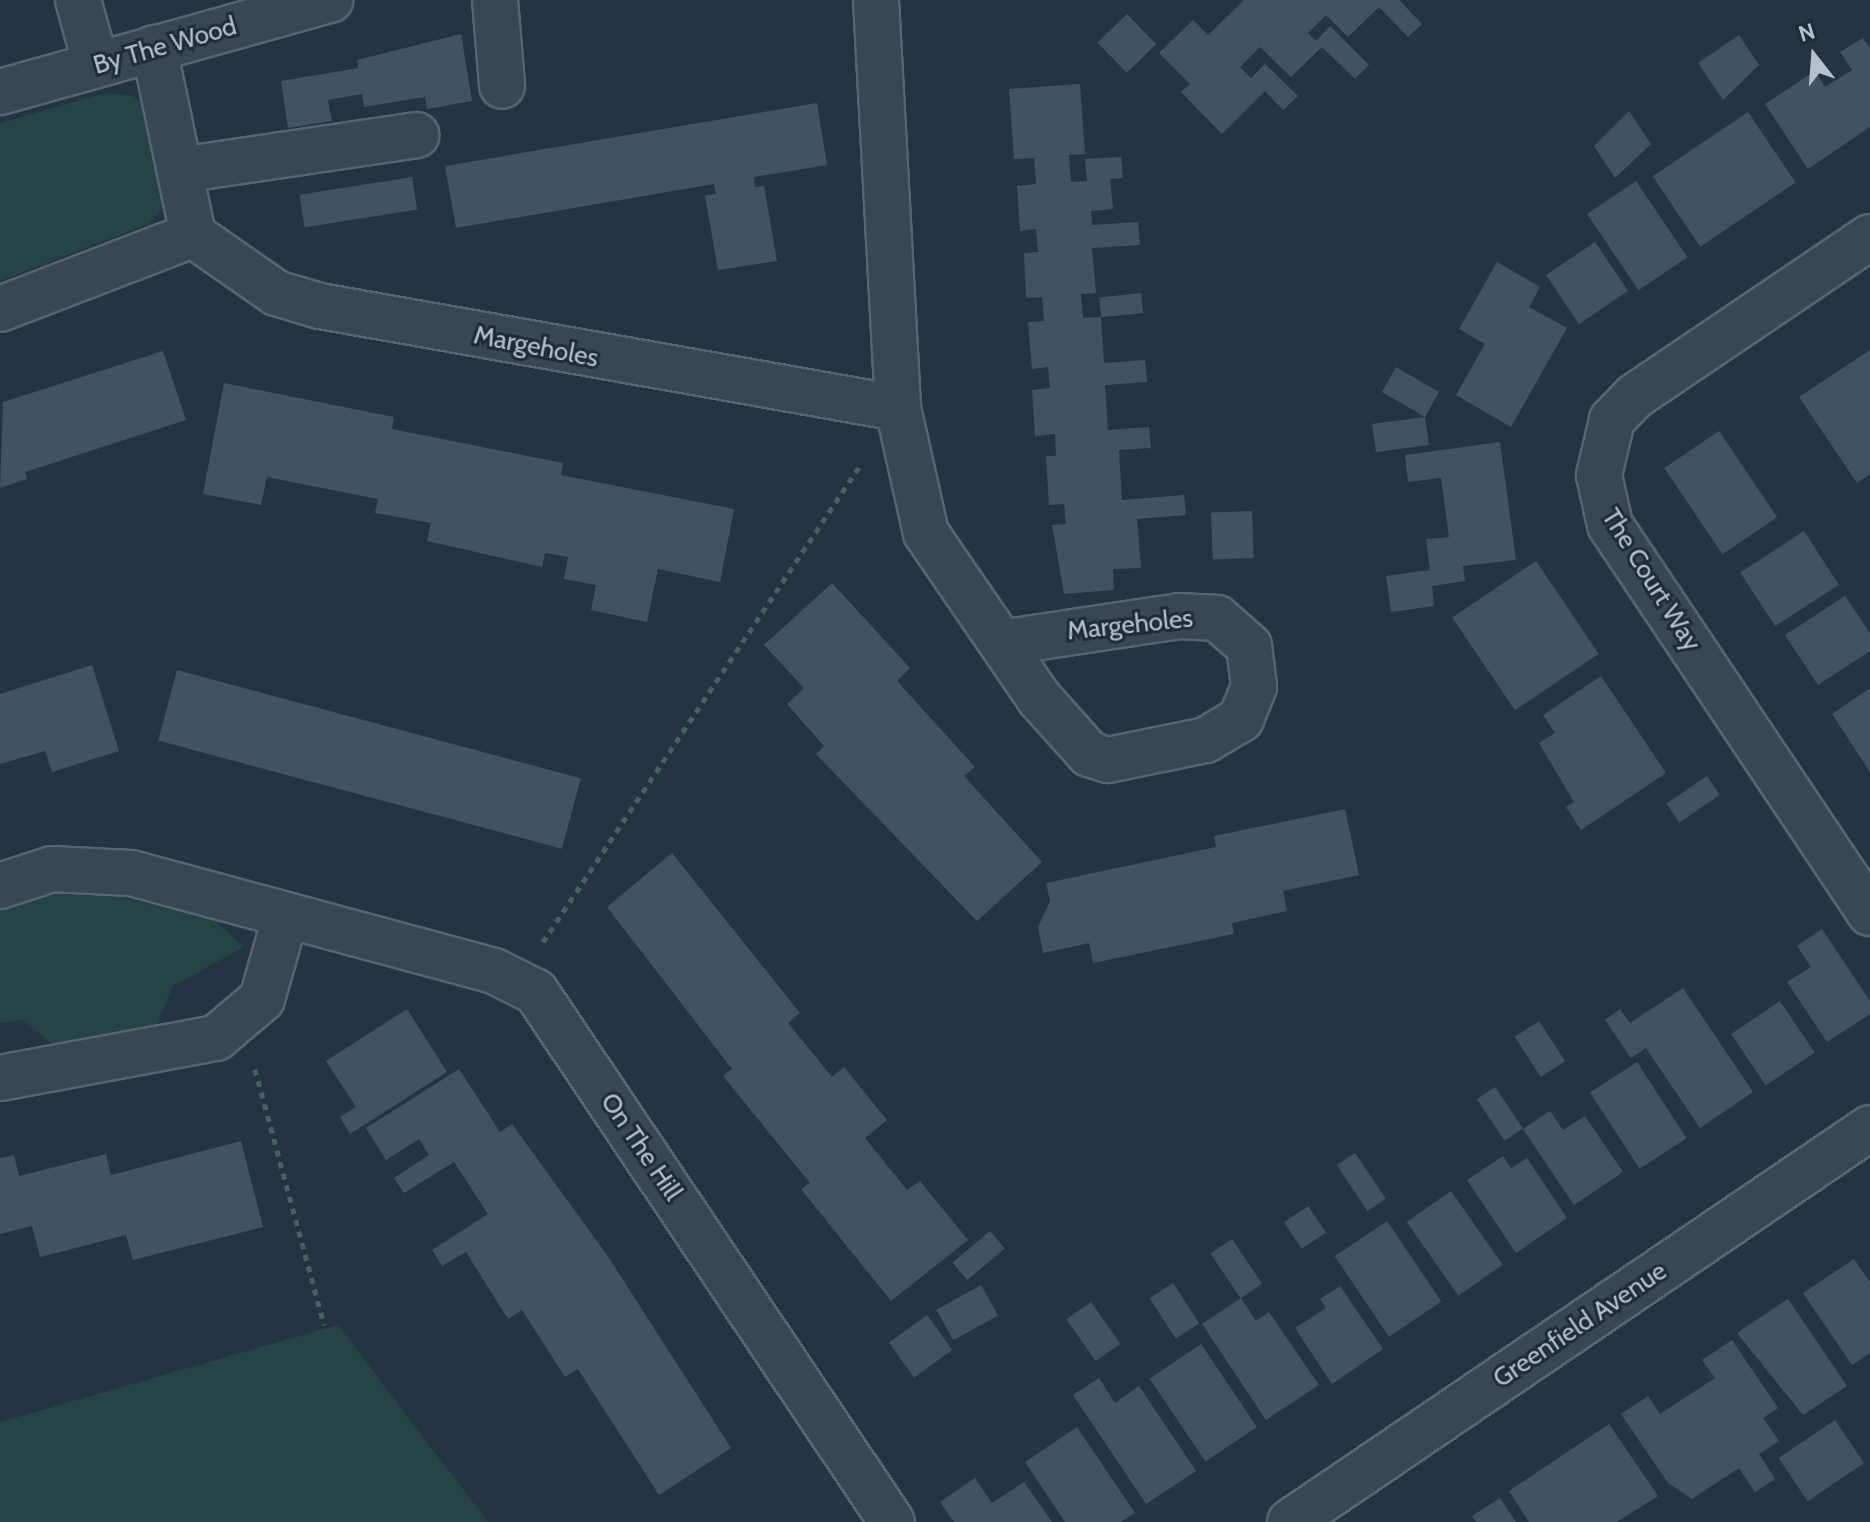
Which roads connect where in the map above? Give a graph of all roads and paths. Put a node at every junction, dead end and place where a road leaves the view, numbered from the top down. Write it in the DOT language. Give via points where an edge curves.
graph roads {
  1 [pos="78,0"];
  2 [pos="330,0"];
  3 [pos="495,0"];
  4 [pos="876,0"];
  5 [pos="154,48"];
  6 [pos="96,65"];
  7 [pos="502,86"];
  8 [pos="0,92"];
  9 [pos="416,135"];
  10 [pos="180,170"];
  11 [pos="193,235"];
  12 [pos="1870,237"];
  13 [pos="0,309"];
  14 [pos="898,408"];
  15 [pos="1005,642"];
  16 [pos="0,886"];
  17 [pos="1870,913"];
  18 [pos="286,915"];
  19 [pos="518,979"];
  20 [pos="239,1023"];
  21 [pos="0,1078"];
  22 [pos="1870,1128"];
  23 [pos="324,1325"];
  24 [pos="892,1522"];
  25 [pos="1290,1522"];
  1 -- 6 [label="street"];
  2 -- 5 [label="street, By The Wood"];
  3 -- 7 [label="street"];
  4 -- 14 [label="street, Margeholes"];
  5 -- 6 [label="street, By The Wood"];
  5 -- 10 [label="street"];
  6 -- 8 [label="street, By The Wood"];
  9 -- 10 [label="street"];
  10 -- 11 [label="street"];
  11 -- 13 [label="street"];
  11 -- 14 [label="street, Margeholes" via="276,293 320,306"];
  12 -- 17 [label="street, The Court Way" via="1634,397 1612,420 1599,475 1610,525"];
  14 -- 15 [label="street, Margeholes" via="926,533"];
  14 -- 19 [label="path"];
  15 -- 15 [label="street, Margeholes" via="1071,740 1108,760 1226,730 1241,719 1254,686 1249,646 1217,618 1180,616"];
  16 -- 18 [label="street, On The Hill" via="87,866"];
  18 -- 19 [label="street, On The Hill"];
  18 -- 20 [label="street" via="275,974"];
  19 -- 24 [label="street, On The Hill" via="550,1011"];
  20 -- 21 [label="street" via="216,1038 153,1053"];
  20 -- 23 [label="path"];
  22 -- 25 [label="street, Greenfield Avenue"];
}
